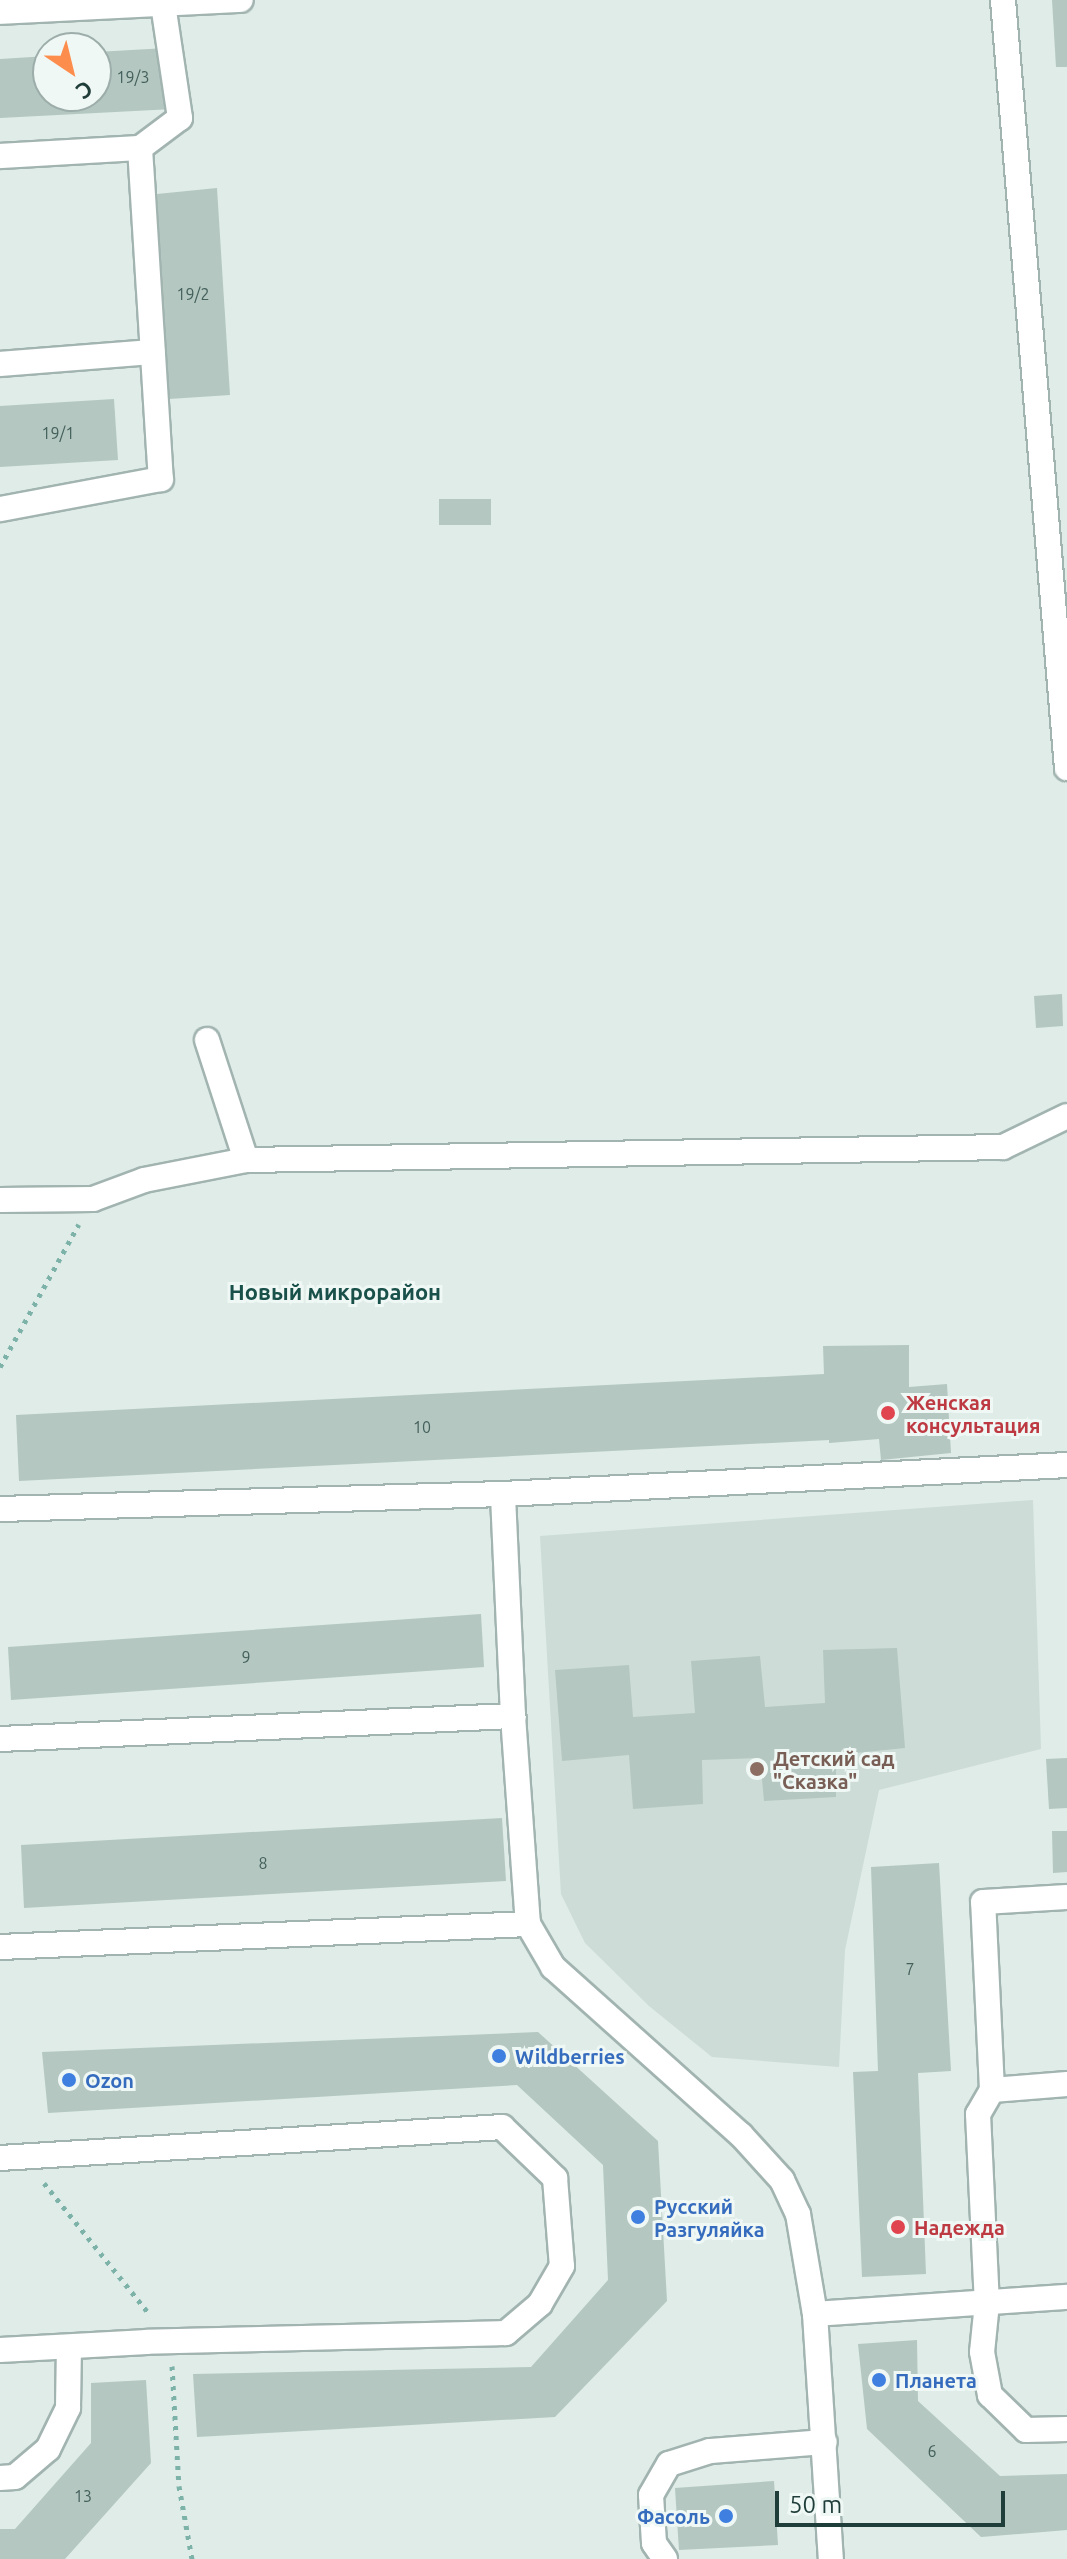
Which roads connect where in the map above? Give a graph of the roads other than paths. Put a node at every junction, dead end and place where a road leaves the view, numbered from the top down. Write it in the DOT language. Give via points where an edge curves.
graph roads {
  1 [pos="241,0"];
  2 [pos="1003,0"];
  3 [pos="163,4"];
  4 [pos="0,12"];
  5 [pos="140,148"];
  6 [pos="0,156"];
  7 [pos="153,352"];
  8 [pos="0,364"];
  9 [pos="0,509"];
  10 [pos="1065,698"];
  11 [pos="1067,768"];
  12 [pos="207,1040"];
  13 [pos="1067,1116"];
  14 [pos="246,1160"];
  15 [pos="0,1200"];
  16 [pos="1067,1465"];
  17 [pos="503,1494"];
  18 [pos="0,1509"];
  19 [pos="513,1716"];
  20 [pos="0,1739"];
  21 [pos="1067,1897"];
  22 [pos="528,1924"];
  23 [pos="0,1947"];
  24 [pos="1067,2084"];
  25 [pos="992,2090"];
  26 [pos="12,2157"];
  27 [pos="1067,2297"];
  28 [pos="987,2303"];
  29 [pos="815,2314"];
  30 [pos="69,2347"];
  31 [pos="0,2350"];
  32 [pos="1067,2429"];
  33 [pos="825,2442"];
  34 [pos="0,2478"];
  35 [pos="665,2559"];
  36 [pos="831,2559"];
  1 -- 3 [label="street"];
  2 -- 10 [label="street"];
  3 -- 4 [label="street"];
  3 -- 5 [label="street" via="180,118"];
  5 -- 6 [label="street"];
  5 -- 7 [label="street"];
  7 -- 8 [label="street"];
  7 -- 9 [label="street" via="161,479"];
  10 -- 11 [label="street"];
  12 -- 14 [label="street"];
  13 -- 14 [label="street" via="1003,1147"];
  14 -- 15 [label="street" via="144,1180 93,1199"];
  16 -- 17 [label="street"];
  17 -- 18 [label="street"];
  17 -- 19 [label="street"];
  19 -- 20 [label="street"];
  19 -- 22 [label="street"];
  21 -- 25 [label="street" via="983,1902"];
  22 -- 23 [label="street"];
  22 -- 29 [label="street" via="553,1967 741,2135 782,2180 798,2214"];
  24 -- 25 [label="street"];
  25 -- 28 [label="street" via="978,2114"];
  26 -- 30 [label="street" via="502,2127 555,2178 562,2266 540,2304 506,2333"];
  27 -- 28 [label="street"];
  28 -- 29 [label="street"];
  28 -- 32 [label="street" via="982,2352 990,2395 1026,2430"];
  29 -- 33 [label="street"];
  30 -- 31 [label="street"];
  30 -- 34 [label="street" via="68,2408 48,2449 15,2477"];
  33 -- 35 [label="street" via="710,2451 669,2464 651,2495 654,2543"];
  33 -- 36 [label="street"];
}
